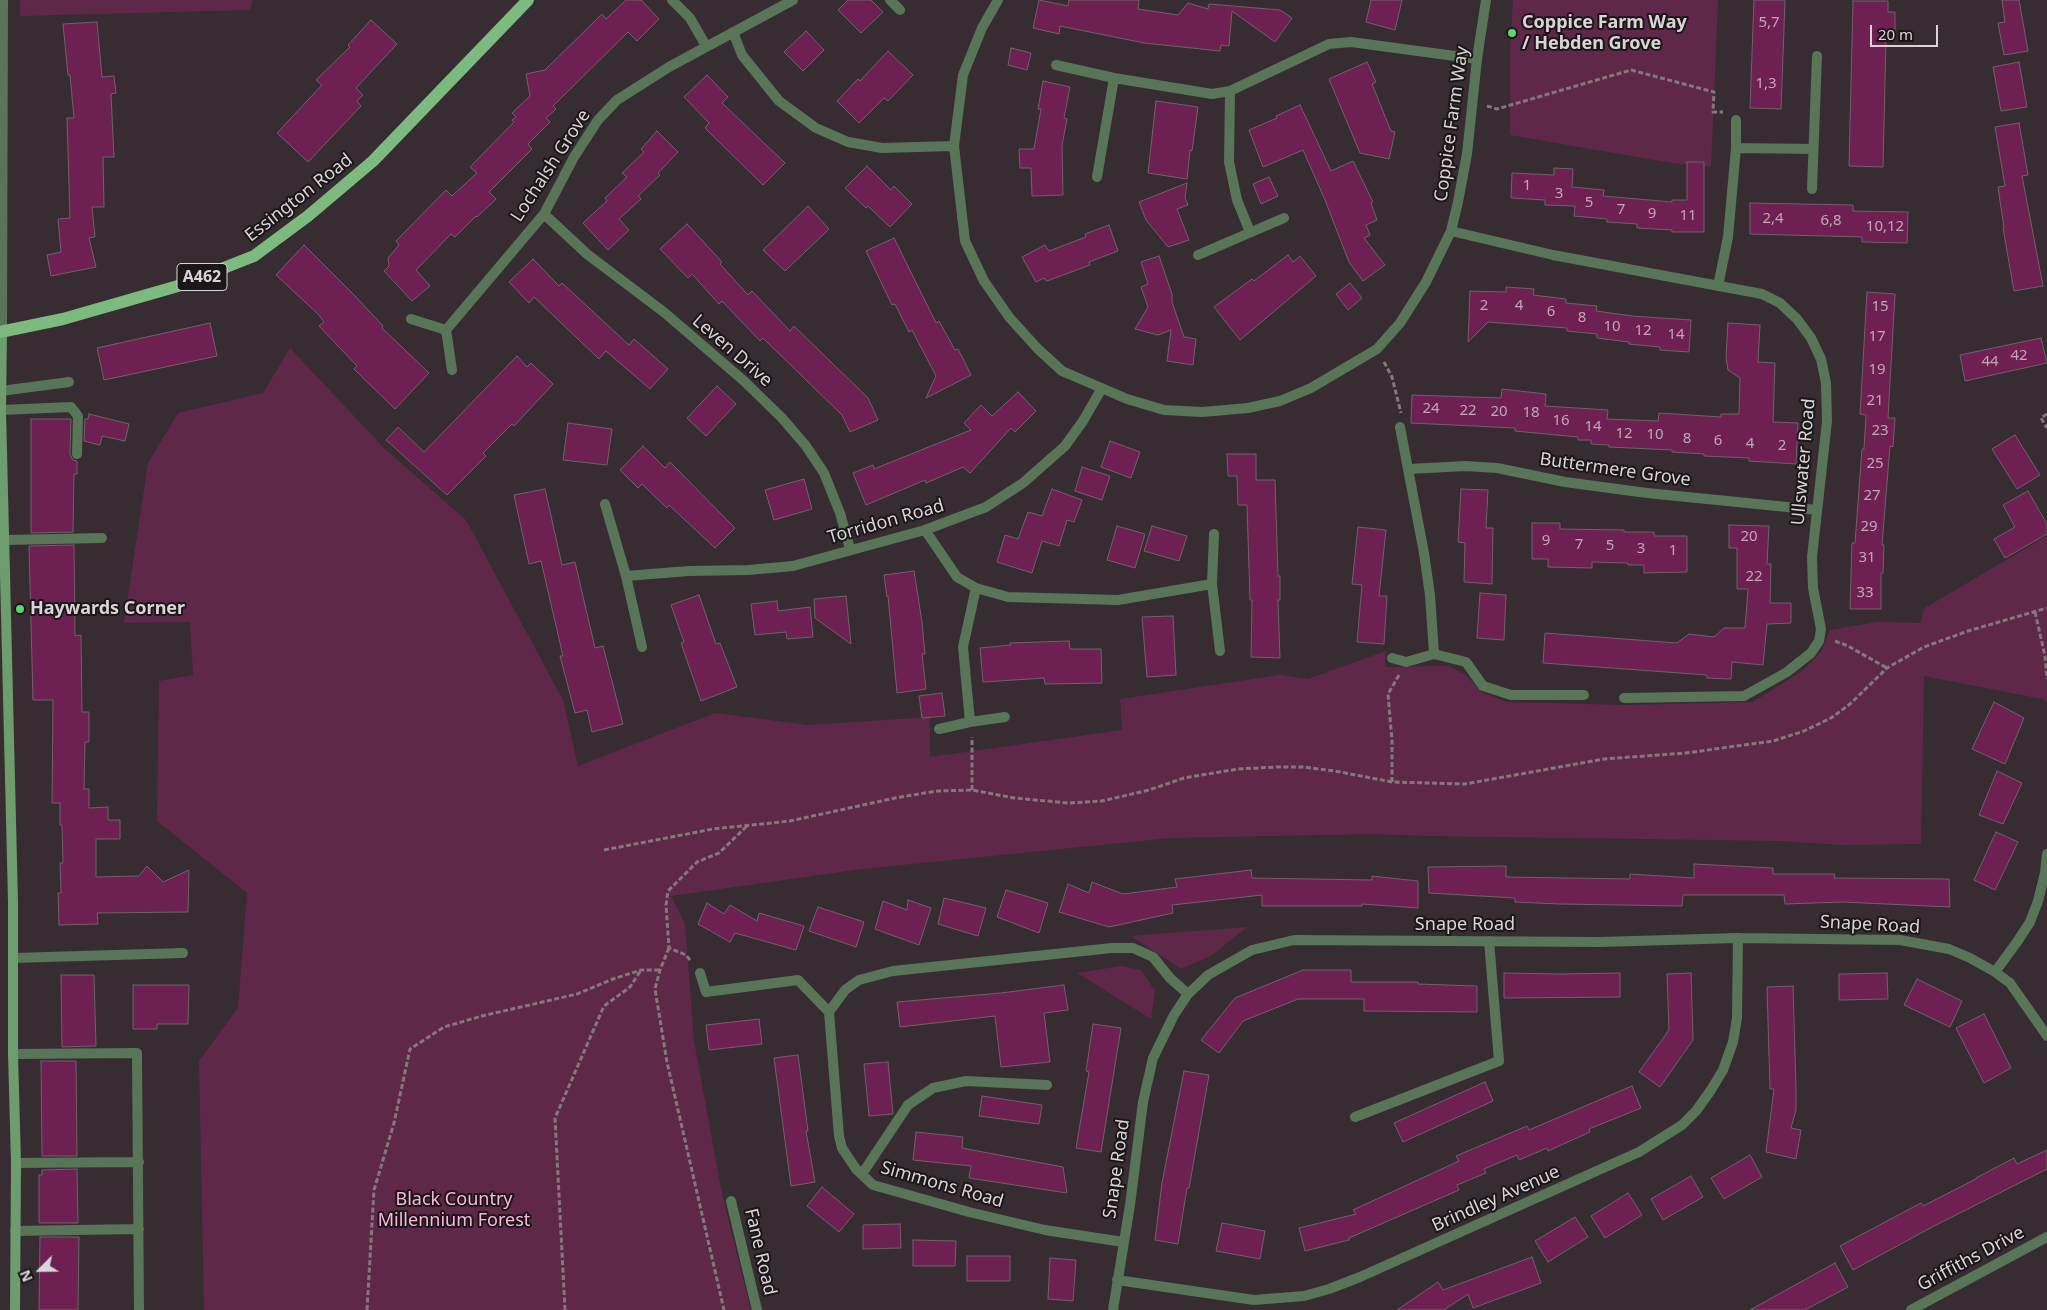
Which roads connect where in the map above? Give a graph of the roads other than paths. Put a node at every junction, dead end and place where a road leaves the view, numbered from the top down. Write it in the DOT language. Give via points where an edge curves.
graph roads {
  1 [pos="2,0"];
  2 [pos="528,0"];
  3 [pos="672,0"];
  4 [pos="793,0"];
  5 [pos="890,0"];
  6 [pos="998,0"];
  7 [pos="1486,0"];
  8 [pos="900,10"];
  9 [pos="733,32"];
  10 [pos="706,46"];
  11 [pos="1817,56"];
  12 [pos="1477,58"];
  13 [pos="1056,65"];
  14 [pos="1114,78"];
  15 [pos="1230,91"];
  16 [pos="1736,120"];
  17 [pos="954,146"];
  18 [pos="1736,148"];
  19 [pos="1813,149"];
  20 [pos="1096,177"];
  21 [pos="1812,189"];
  22 [pos="544,214"];
  23 [pos="1284,218"];
  24 [pos="1451,231"];
  25 [pos="1250,232"];
  26 [pos="1198,255"];
  27 [pos="1718,286"];
  28 [pos="411,319"];
  29 [pos="446,330"];
  30 [pos="1,332"];
  31 [pos="452,370"];
  32 [pos="69,382"];
  33 [pos="1102,388"];
  34 [pos="2,391"];
  35 [pos="1,410"];
  36 [pos="1400,427"];
  37 [pos="77,454"];
  38 [pos="1409,469"];
  39 [pos="604,504"];
  40 [pos="1817,510"];
  41 [pos="925,530"];
  42 [pos="1214,534"];
  43 [pos="102,538"];
  44 [pos="5,540"];
  45 [pos="850,549"];
  46 [pos="626,576"];
  47 [pos="1212,584"];
  48 [pos="976,588"];
  49 [pos="642,648"];
  50 [pos="1220,651"];
  51 [pos="1434,654"];
  52 [pos="1392,658"];
  53 [pos="1584,695"];
  54 [pos="1624,698"];
  55 [pos="1005,717"];
  56 [pos="970,722"];
  57 [pos="939,729"];
  58 [pos="2047,854"];
  59 [pos="1738,938"];
  60 [pos="1489,941"];
  61 [pos="183,953"];
  62 [pos="14,958"];
  63 [pos="1995,972"];
  64 [pos="700,973"];
  65 [pos="1188,994"];
  66 [pos="829,1012"];
  67 [pos="2047,1036"];
  68 [pos="13,1054"];
  69 [pos="1047,1085"];
  70 [pos="1355,1117"];
  71 [pos="138,1162"];
  72 [pos="16,1163"];
  73 [pos="862,1174"];
  74 [pos="731,1201"];
  75 [pos="139,1229"];
  76 [pos="15,1231"];
  77 [pos="2047,1237"];
  78 [pos="1123,1242"];
  79 [pos="1117,1280"];
  80 [pos="15,1310"];
  81 [pos="139,1310"];
  82 [pos="757,1310"];
  83 [pos="1113,1310"];
  84 [pos="1911,1310"];
  1 -- 30 [label="street"];
  2 -- 30 [label="main road, Essington Road / A462" via="373,161 254,256 178,286 63,319"];
  3 -- 10 [label="street" via="690,18"];
  4 -- 9 [label="street, Lochalsh Grove"];
  5 -- 8 [label="street"];
  6 -- 17 [label="street, Coppice Farm Way" via="963,74"];
  7 -- 12 [label="street, Coppice Farm Way"];
  9 -- 10 [label="street, Lochalsh Grove"];
  9 -- 17 [label="street" via="742,55 779,101 816,128 848,142 882,148"];
  10 -- 22 [label="street, Lochalsh Grove" via="617,100 598,120 574,157"];
  11 -- 19 [label="street"];
  12 -- 15 [label="street" via="1351,42 1329,44"];
  12 -- 24 [label="street, Coppice Farm Way" via="1467,154"];
  13 -- 14 [label="street"];
  14 -- 15 [label="street" via="1212,94"];
  14 -- 20 [label="street"];
  15 -- 25 [label="street" via="1229,162 1237,200"];
  16 -- 18 [label="street"];
  17 -- 33 [label="street, Coppice Farm Way" via="965,241 984,281 1009,317 1062,371"];
  18 -- 19 [label="street"];
  18 -- 27 [label="street" via="1728,236"];
  19 -- 21 [label="street"];
  22 -- 29 [label="street, Lochalsh Grove"];
  22 -- 45 [label="street, Leven Drive" via="586,254 665,314 744,381 782,418 824,473"];
  23 -- 25 [label="street"];
  24 -- 27 [label="street, Ullswater Road" via="1553,255"];
  24 -- 33 [label="street, Coppice Farm Way" via="1400,323 1376,349 1312,388 1280,401 1248,408 1202,412 1164,410"];
  25 -- 26 [label="street"];
  27 -- 40 [label="street, Ullswater Road" via="1762,294 1780,303 1811,338 1821,359 1826,383 1827,421"];
  28 -- 29 [label="street"];
  29 -- 31 [label="street"];
  30 -- 34 [label="street"];
  32 -- 34 [label="street"];
  33 -- 41 [label="street, Torridon Road" via="1065,446 1023,483 986,507"];
  34 -- 35 [label="street"];
  35 -- 37 [label="street" via="71,407 78,416"];
  35 -- 44 [label="street"];
  36 -- 38 [label="street"];
  38 -- 40 [label="street, Buttermere Grove" via="1497,468 1628,491"];
  38 -- 51 [label="street" via="1429,587"];
  39 -- 46 [label="street"];
  40 -- 54 [label="street, Ullswater Road" via="1812,557 1813,588 1821,628 1819,641 1811,653 1787,672 1744,696"];
  41 -- 45 [label="street, Torridon Road"];
  41 -- 48 [label="street" via="958,577"];
  42 -- 47 [label="street"];
  43 -- 44 [label="street"];
  44 -- 62 [label="street"];
  45 -- 46 [label="street, Torridon Road" via="792,566"];
  46 -- 49 [label="street"];
  47 -- 48 [label="street" via="1118,600 1008,597"];
  47 -- 50 [label="street"];
  48 -- 56 [label="street" via="964,647"];
  51 -- 52 [label="street" via="1406,662"];
  51 -- 53 [label="street" via="1466,662 1483,686 1511,695"];
  55 -- 56 [label="street"];
  56 -- 57 [label="street"];
  58 -- 63 [label="street" via="2030,922"];
  59 -- 60 [label="street, Snape Road"];
  59 -- 63 [label="street, Snape Road" via="1900,940 1949,949"];
  59 -- 79 [label="street, Brindley Avenue" via="1736,1018 1733,1042 1723,1070 1696,1111 1682,1125 1639,1152 1360,1277 1304,1296 1254,1300"];
  60 -- 65 [label="street, Snape Road" via="1294,940 1252,950 1208,975"];
  60 -- 70 [label="street" via="1499,1061"];
  61 -- 62 [label="street"];
  62 -- 68 [label="street"];
  63 -- 67 [label="street, Snape Road" via="2010,983"];
  64 -- 66 [label="street" via="706,992 798,980"];
  65 -- 66 [label="street" via="1153,957 1133,948 1112,948 893,971 859,980 845,990"];
  65 -- 78 [label="street, Snape Road" via="1153,1058 1143,1102"];
  66 -- 73 [label="street, Simmons Road" via="839,1136 842,1148"];
  68 -- 71 [label="street" via="137,1053"];
  68 -- 72 [label="street"];
  69 -- 73 [label="street" via="966,1080 933,1088 908,1105"];
  71 -- 72 [label="street"];
  71 -- 75 [label="street"];
  72 -- 76 [label="street"];
  73 -- 78 [label="street, Simmons Road" via="873,1185 969,1212 1046,1230"];
  74 -- 82 [label="street, Fane Road"];
  75 -- 76 [label="street"];
  75 -- 81 [label="street"];
  76 -- 80 [label="street"];
  77 -- 84 [label="street, Griffiths Drive"];
  78 -- 79 [label="street, Snape Road"];
  79 -- 83 [label="street, Snape Road"];
}
